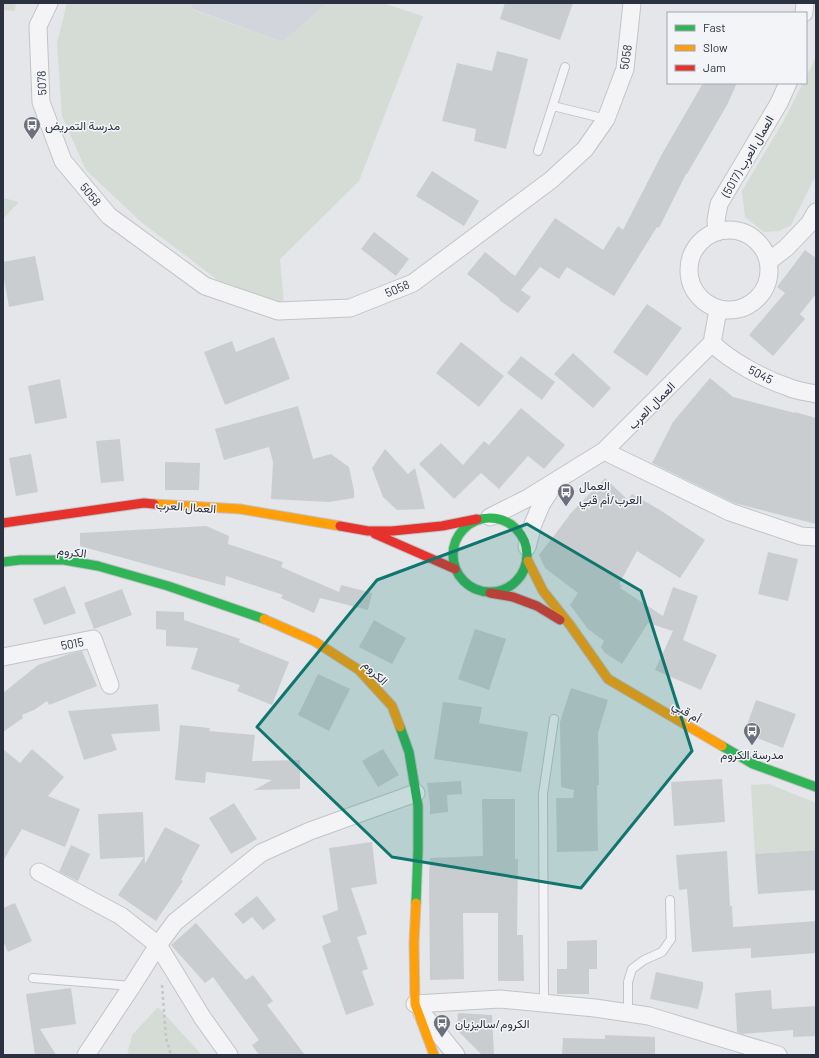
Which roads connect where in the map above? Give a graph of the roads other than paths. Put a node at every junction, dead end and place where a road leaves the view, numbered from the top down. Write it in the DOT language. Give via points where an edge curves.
graph roads {
  1 [pos="49,3"];
  2 [pos="632,3"];
  3 [pos="566,67"];
  4 [pos="788,84"];
  5 [pos="553,106"];
  6 [pos="606,119"];
  7 [pos="538,151"];
  8 [pos="63,161"];
  9 [pos="816,212"];
  10 [pos="717,232"];
  11 [pos="769,261"];
  12 [pos="718,310"];
  13 [pos="712,343"];
  14 [pos="816,394"];
  15 [pos="604,452"];
  16 [pos="557,480"];
  17 [pos="484,518"];
  18 [pos="3,523"];
  19 [pos="368,531"];
  20 [pos="816,537"];
  21 [pos="527,554"];
  22 [pos="3,562"];
  23 [pos="455,569"];
  24 [pos="484,592"];
  25 [pos="570,625"];
  26 [pos="3,657"];
  27 [pos="110,685"];
  28 [pos="554,718"];
  29 [pos="816,787"];
  30 [pos="416,793"];
  31 [pos="39,872"];
  32 [pos="670,900"];
  33 [pos="158,945"];
  34 [pos="33,978"];
  35 [pos="132,986"];
  36 [pos="544,1003"];
  37 [pos="415,1004"];
  38 [pos="628,1013"];
  39 [pos="86,1055"];
  40 [pos="229,1055"];
  41 [pos="434,1055"];
  42 [pos="456,1055"];
  43 [pos="778,1055"];
  1 -- 8 [label="street, 5078" via="38,26 41,102"];
  2 -- 6 [label="street, 5058" via="625,69"];
  3 -- 5 [label="lane"];
  4 -- 10 [label="street, العمال العرب (5017)" via="779,103 719,204"];
  5 -- 6 [label="lane"];
  5 -- 7 [label="lane"];
  6 -- 8 [label="street, 5058" via="585,149 551,180 476,236 413,282 350,308 278,311 205,286 109,216"];
  9 -- 11 [label="street" via="809,224 786,248"];
  10 -- 11 [label="street" via="737,231 754,238"];
  10 -- 12 [label="street" via="700,242 690,260 689,271 694,291 700,299"];
  11 -- 12 [label="street" via="768,284 754,302 732,311"];
  12 -- 13 [label="street"];
  13 -- 14 [label="street, 5045" via="721,352 757,374 789,388"];
  13 -- 15 [label="street, العمال العرب"];
  15 -- 16 [label="street, العمال العرب"];
  15 -- 20 [label="street" via="730,512 801,536"];
  16 -- 17 [label="street, العمال العرب" via="528,498"];
  16 -- 21 [label="street, العمال العرب" via="542,503 533,524"];
  17 -- 19 [label="street, العمال العرب" via="442,526"];
  17 -- 21 [label="street" via="501,518 518,529 524,538"];
  17 -- 23 [label="street" via="468,524 456,539 452,559"];
  18 -- 19 [label="street, العمال العرب" via="144,503 240,509"];
  19 -- 23 [label="street, العمال العرب"];
  21 -- 24 [label="street" via="522,574 512,585 498,591"];
  21 -- 25 [label="street, أم قبي" via="543,592"];
  22 -- 30 [label="street, الكروم" via="64,560 98,566 168,586 265,619 314,641 359,670 392,706 409,752"];
  23 -- 24 [label="street" via="462,580 472,588"];
  24 -- 25 [label="street, أم قبي" via="513,597 537,606"];
  25 -- 29 [label="street, أم قبي" via="608,679 753,764"];
  26 -- 27 [label="street, 5015" via="93,639"];
  28 -- 36 [label="lane" via="543,794"];
  30 -- 33 [label="street" via="310,831 261,853 175,922"];
  30 -- 37 [label="street, الكروم" via="418,850 414,943"];
  31 -- 33 [label="street" via="121,916"];
  32 -- 38 [label="lane" via="671,939 662,952 632,969 628,982"];
  33 -- 35 [label="street"];
  33 -- 40 [label="street" via="202,1017"];
  34 -- 35 [label="lane"];
  35 -- 39 [label="street"];
  36 -- 37 [label="street" via="500,999"];
  36 -- 38 [label="street"];
  37 -- 41 [label="street, الكروم"];
  37 -- 42 [label="street"];
  38 -- 43 [label="street" via="649,1016"];
}
